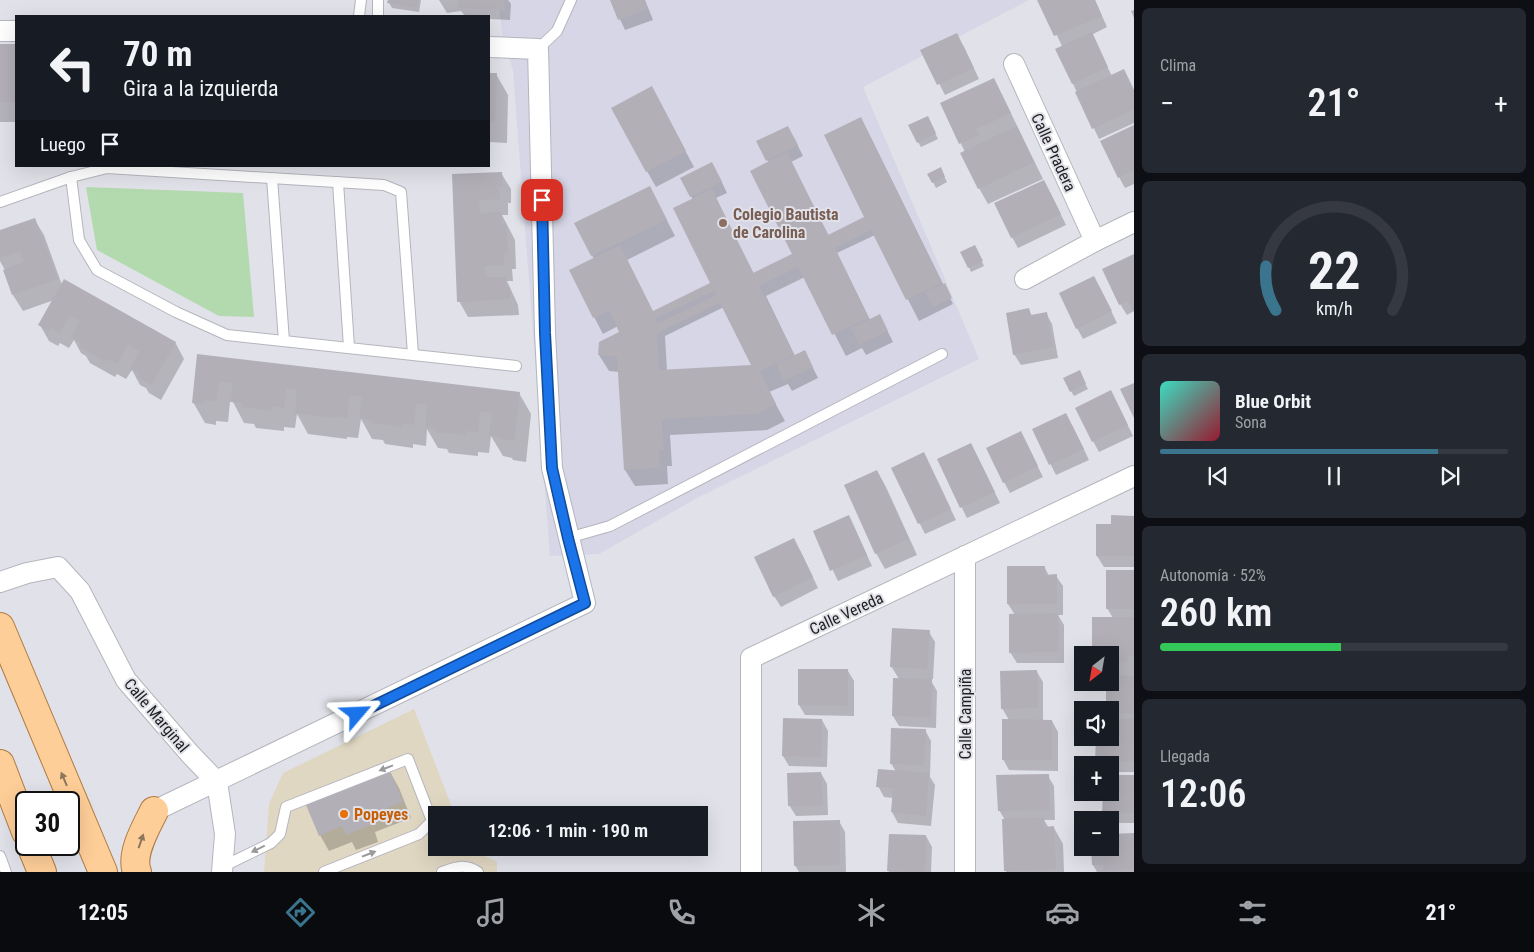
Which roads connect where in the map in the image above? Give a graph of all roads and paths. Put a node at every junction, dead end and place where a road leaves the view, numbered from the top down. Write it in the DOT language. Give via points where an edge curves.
graph roads {
  1 [pos="360,0"];
  2 [pos="378,0"];
  3 [pos="571,0"];
  4 [pos="359,15"];
  5 [pos="378,15"];
  6 [pos="0,31"];
  7 [pos="15,31"];
  8 [pos="490,47"];
  9 [pos="538,49"];
  10 [pos="1014,64"];
  11 [pos="106,167"];
  12 [pos="70,176"];
  13 [pos="272,178"];
  14 [pos="338,182"];
  15 [pos="0,202"];
  16 [pos="1134,222"];
  17 [pos="1095,240"];
  18 [pos="1025,279"];
  19 [pos="284,341"];
  20 [pos="349,347"];
  21 [pos="413,354"];
  22 [pos="942,354"];
  23 [pos="516,366"];
  24 [pos="1134,476"];
  25 [pos="568,538"];
  26 [pos="965,556"];
  27 [pos="0,582"];
  28 [pos="0,626"];
  29 [pos="0,764"];
  30 [pos="217,782"];
  31 [pos="15,803"];
  32 [pos="154,811"];
  33 [pos="0,856"];
  34 [pos="35,856"];
  35 [pos="222,869"];
  36 [pos="6,872"];
  37 [pos="42,872"];
  38 [pos="103,872"];
  39 [pos="137,872"];
  40 [pos="324,872"];
  41 [pos="442,872"];
  42 [pos="478,872"];
  43 [pos="751,872"];
  44 [pos="965,872"];
  1 -- 4 [label="lane"];
  2 -- 5 [label="lane"];
  3 -- 9 [label="lane" via="557,31"];
  6 -- 7 [label="street"];
  8 -- 9 [label="street"];
  9 -- 25 [label="street" via="552,468"];
  10 -- 17 [label="street, Calle Pradera"];
  11 -- 12 [label="lane"];
  11 -- 13 [label="lane"];
  12 -- 15 [label="lane"];
  12 -- 19 [label="lane" via="80,240 97,270 227,335"];
  13 -- 14 [label="lane"];
  13 -- 19 [label="lane"];
  14 -- 20 [label="lane"];
  14 -- 21 [label="lane" via="384,185 401,192"];
  16 -- 17 [label="street"];
  17 -- 18 [label="street"];
  19 -- 20 [label="lane"];
  20 -- 21 [label="lane"];
  21 -- 23 [label="lane"];
  22 -- 25 [label="lane" via="610,526"];
  24 -- 26 [label="street, Calle Vereda"];
  25 -- 30 [label="street" via="585,603"];
  26 -- 43 [label="street, Calle Vereda" via="751,658"];
  26 -- 44 [label="street, Calle Campiña"];
  27 -- 30 [label="street, Calle Marginal" via="58,566 80,591 126,680"];
  38 -- 28 [label="main road, one-way"];
  29 -- 31 [label="main road"];
  30 -- 32 [label="street"];
  30 -- 35 [label="street" via="225,834"];
  39 -- 32 [label="main road, one-way" via="134,866 140,840"];
  33 -- 36 [label="lane"];
  34 -- 37 [label="main road"];
  40 -- 35 [label="lane, one-way" via="419,834 432,821 408,759 286,807 280,834 272,843"];
  41 -- 42 [label="lane" via="468,866"];
}
